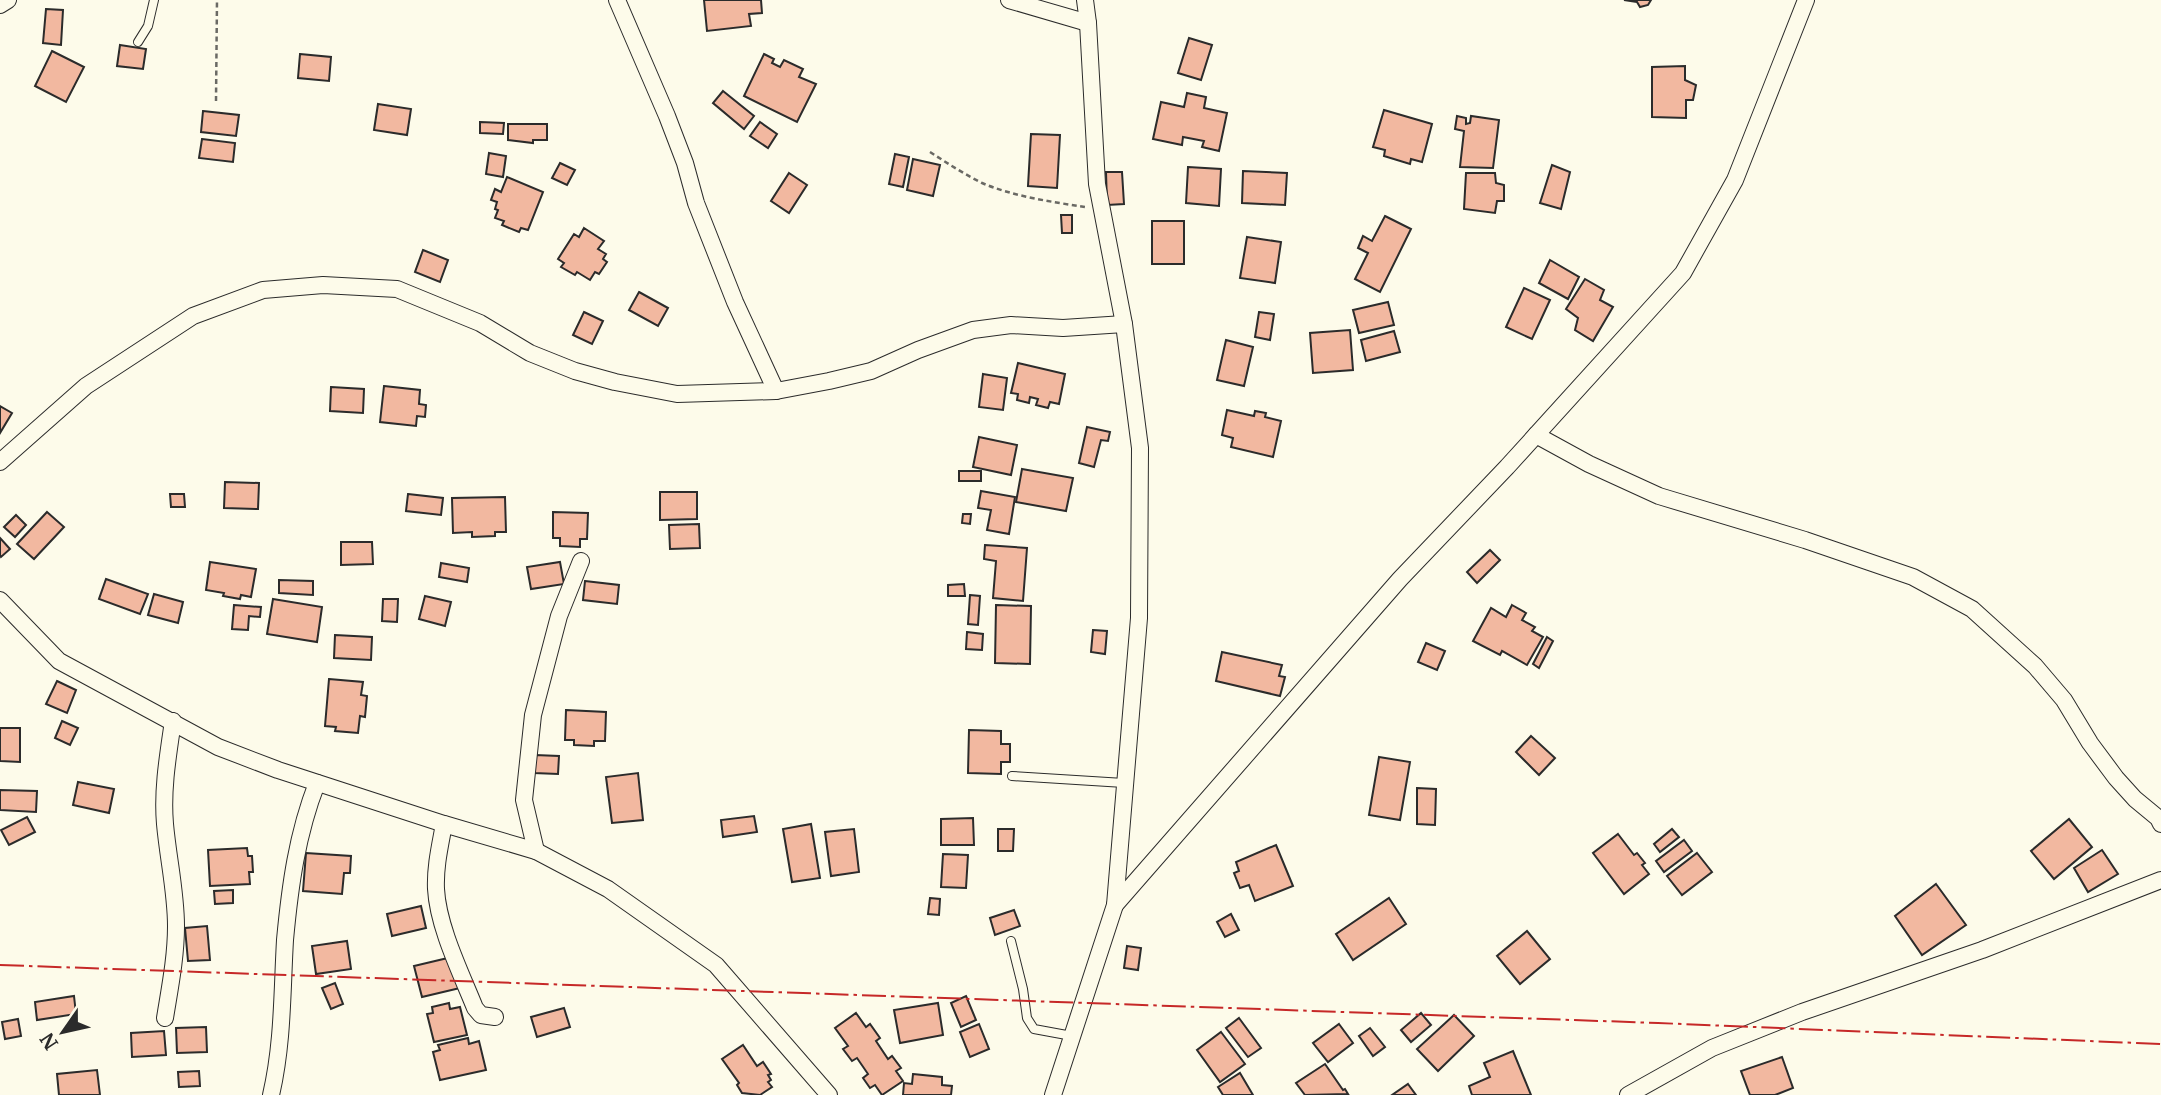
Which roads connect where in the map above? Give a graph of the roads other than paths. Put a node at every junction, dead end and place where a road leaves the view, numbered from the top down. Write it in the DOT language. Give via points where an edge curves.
graph roads {
  1 [pos="8,0"];
  2 [pos="154,0"];
  3 [pos="617,0"];
  4 [pos="1009,0"];
  5 [pos="1085,0"];
  6 [pos="1806,0"];
  7 [pos="0,5"];
  8 [pos="1088,23"];
  9 [pos="138,42"];
  10 [pos="1124,324"];
  11 [pos="776,391"];
  12 [pos="1536,435"];
  13 [pos="0,462"];
  14 [pos="581,561"];
  15 [pos="0,600"];
  16 [pos="173,722"];
  17 [pos="1012,776"];
  18 [pos="317,783"];
  19 [pos="1124,783"];
  20 [pos="444,824"];
  21 [pos="2161,824"];
  22 [pos="536,851"];
  23 [pos="2161,880"];
  24 [pos="1115,905"];
  25 [pos="1011,941"];
  26 [pos="495,1017"];
  27 [pos="165,1018"];
  28 [pos="1072,1036"];
  29 [pos="271,1095"];
  30 [pos="829,1095"];
  31 [pos="1053,1095"];
  32 [pos="1628,1095"];
  1 -- 7 [label="street"];
  2 -- 9 [label="lane" via="148,26"];
  3 -- 11 [label="street" via="671,128 735,302"];
  4 -- 8 [label="street"];
  5 -- 8 [label="street"];
  6 -- 12 [label="street" via="1735,180 1683,273"];
  8 -- 10 [label="street" via="1097,184"];
  10 -- 11 [label="street" via="973,330 871,371"];
  10 -- 19 [label="street" via="1140,449 1139,618"];
  11 -- 13 [label="street" via="677,394 599,378 530,353 480,323 397,289 323,285 263,290 193,316 97,379"];
  12 -- 21 [label="street" via="1659,496 1913,577 1972,609 2035,666 2116,778"];
  12 -- 24 [label="street" via="1400,579"];
  14 -- 22 [label="street" via="559,616 533,715 524,800"];
  15 -- 16 [label="street" via="59,661"];
  16 -- 18 [label="street" via="218,747"];
  16 -- 27 [label="street" via="165,821 176,929"];
  17 -- 19 [label="lane"];
  18 -- 20 [label="street"];
  18 -- 29 [label="street" via="294,858 279,1061"];
  19 -- 24 [label="street"];
  20 -- 22 [label="street"];
  20 -- 26 [label="street" via="436,877 441,918 475,1008 481,1015"];
  22 -- 30 [label="street" via="608,890 716,965"];
  23 -- 32 [label="street" via="1983,950 1725,1042"];
  24 -- 28 [label="street"];
  25 -- 28 [label="lane" via="1027,1018 1034,1029"];
  28 -- 31 [label="street"];
}
